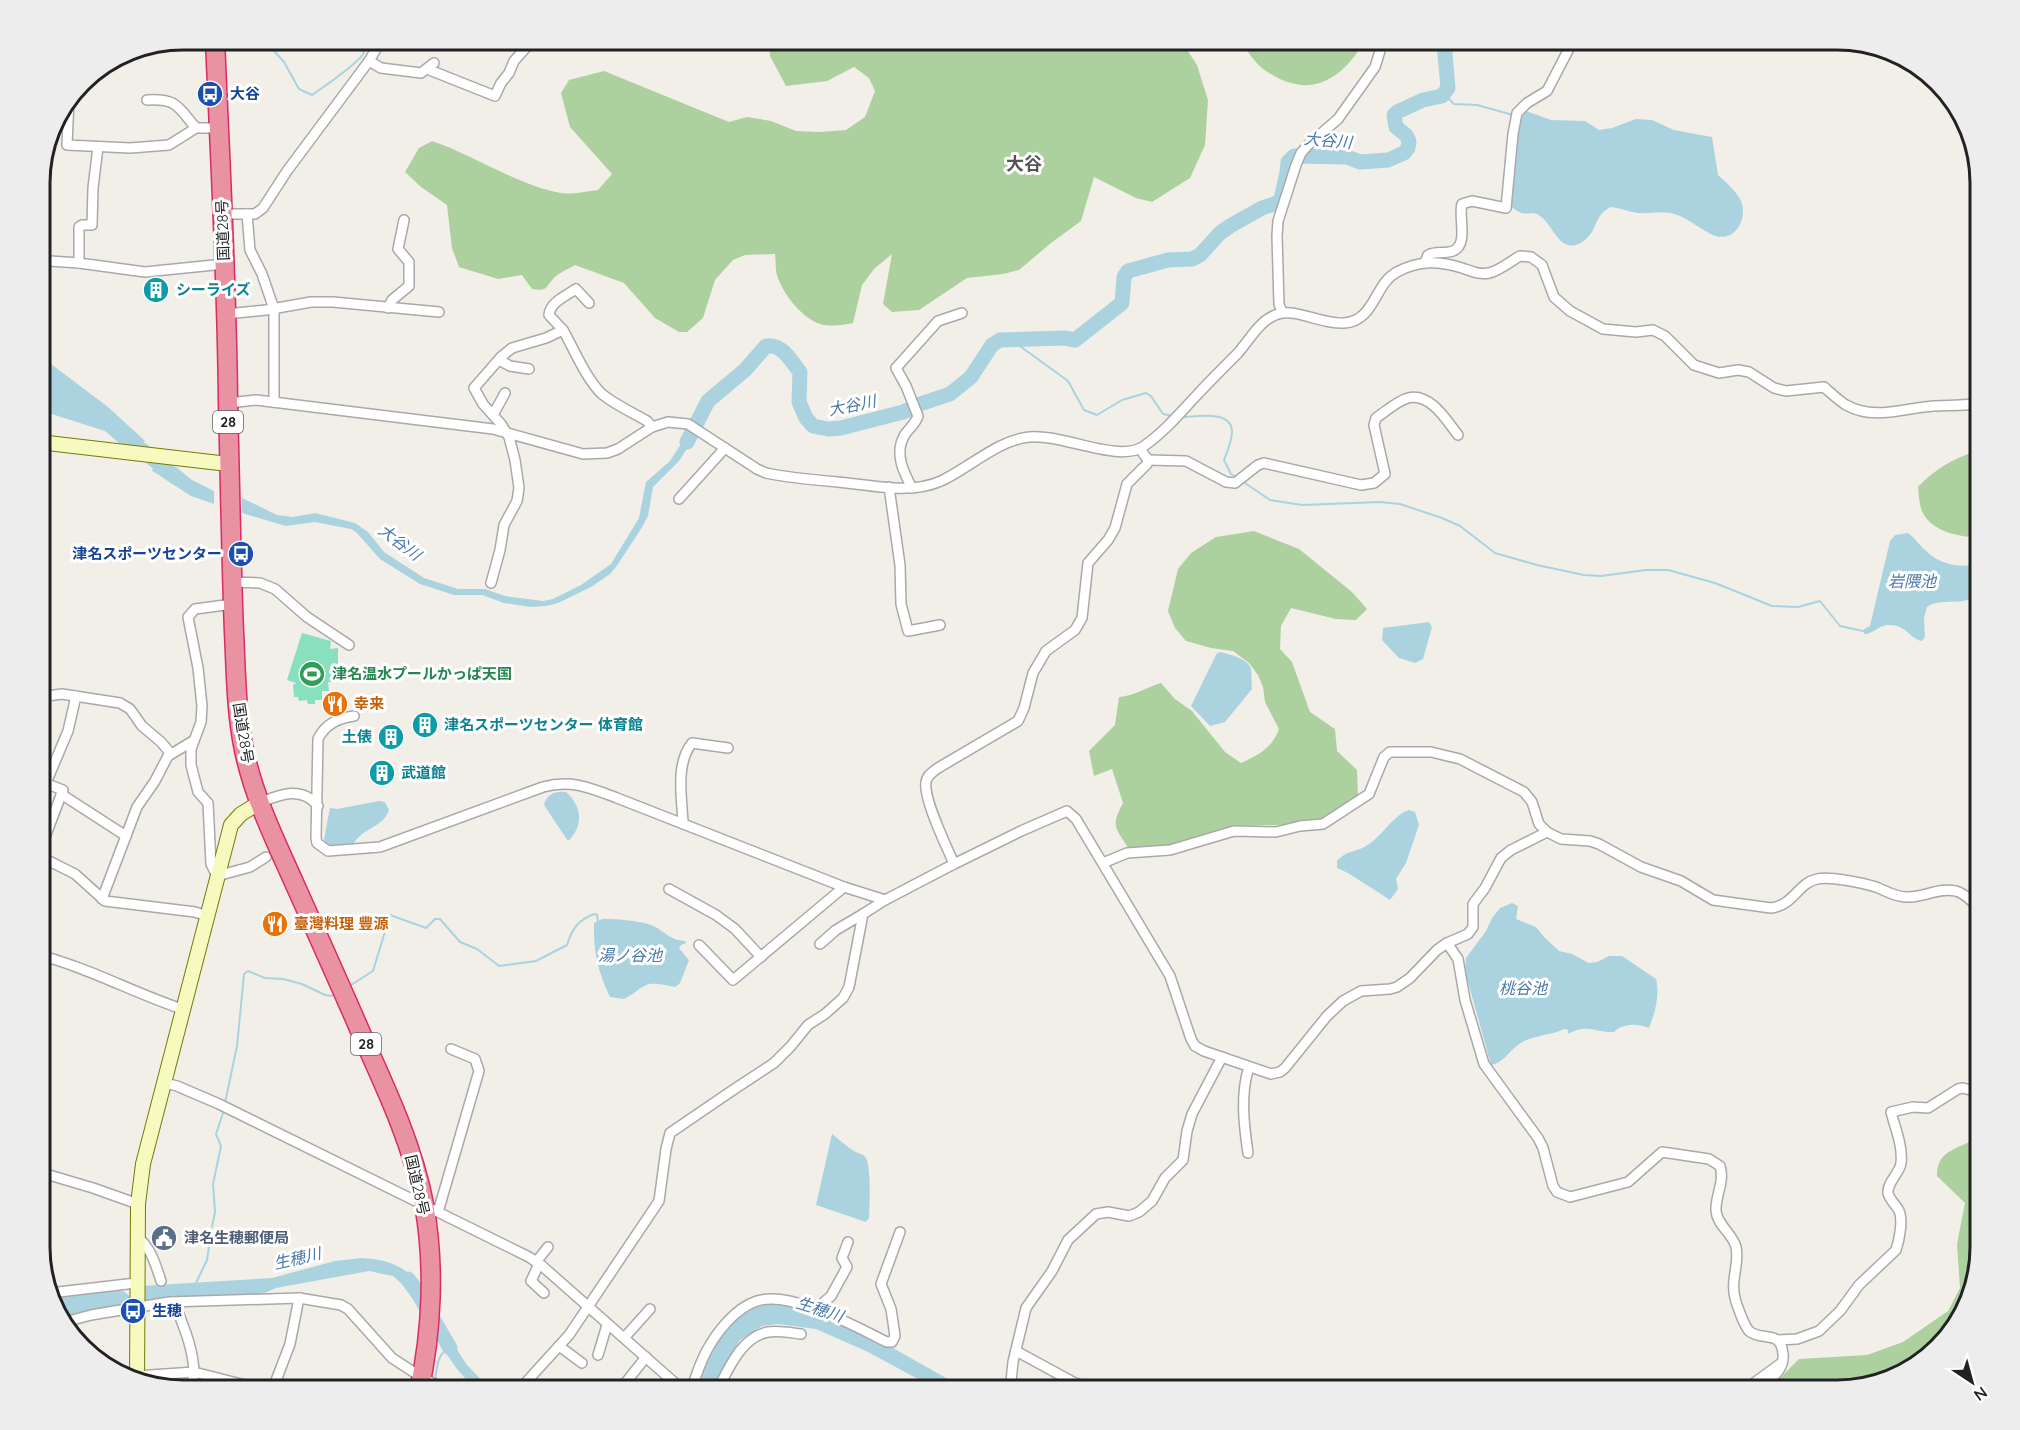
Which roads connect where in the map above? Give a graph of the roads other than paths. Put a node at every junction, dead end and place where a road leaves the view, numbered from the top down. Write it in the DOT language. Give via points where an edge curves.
graph roads {
  1 [pos="215,50"];
  2 [pos="376,50"];
  3 [pos="524,50"];
  4 [pos="1380,50"];
  5 [pos="1568,50"];
  6 [pos="369,61"];
  7 [pos="147,100"];
  8 [pos="68,115"];
  9 [pos="196,128"];
  10 [pos="219,128"];
  11 [pos="98,147"];
  12 [pos="222,214"];
  13 [pos="247,214"];
  14 [pos="404,220"];
  15 [pos="50,261"];
  16 [pos="1425,262"];
  17 [pos="79,263"];
  18 [pos="224,264"];
  19 [pos="589,303"];
  20 [pos="388,308"];
  21 [pos="274,309"];
  22 [pos="439,312"];
  23 [pos="1282,312"];
  24 [pos="962,313"];
  25 [pos="226,314"];
  26 [pos="562,330"];
  27 [pos="499,360"];
  28 [pos="529,369"];
  29 [pos="505,393"];
  30 [pos="274,402"];
  31 [pos="228,403"];
  32 [pos="1970,405"];
  33 [pos="493,415"];
  34 [pos="652,427"];
  35 [pos="507,434"];
  36 [pos="1458,435"];
  37 [pos="50,443"];
  38 [pos="725,448"];
  39 [pos="1140,449"];
  40 [pos="1148,460"];
  41 [pos="228,464"];
  42 [pos="889,487"];
  43 [pos="912,488"];
  44 [pos="679,499"];
  45 [pos="232,582"];
  46 [pos="491,584"];
  47 [pos="233,604"];
  48 [pos="940,625"];
  49 [pos="349,645"];
  50 [pos="50,696"];
  51 [pos="76,696"];
  52 [pos="354,716"];
  53 [pos="193,741"];
  54 [pos="728,748"];
  55 [pos="171,754"];
  56 [pos="50,768"];
  57 [pos="50,785"];
  58 [pos="61,794"];
  59 [pos="259,803"];
  60 [pos="318,806"];
  61 [pos="50,824"];
  62 [pos="683,824"];
  63 [pos="1547,832"];
  64 [pos="126,836"];
  65 [pos="266,857"];
  66 [pos="50,860"];
  67 [pos="1102,863"];
  68 [pos="954,864"];
  69 [pos="217,876"];
  70 [pos="844,886"];
  71 [pos="669,889"];
  72 [pos="102,899"];
  73 [pos="885,900"];
  74 [pos="1970,902"];
  75 [pos="863,914"];
  76 [pos="207,915"];
  77 [pos="1447,943"];
  78 [pos="820,944"];
  79 [pos="699,945"];
  80 [pos="761,957"];
  81 [pos="50,958"];
  82 [pos="182,1009"];
  83 [pos="451,1049"];
  84 [pos="1222,1057"];
  85 [pos="1249,1067"];
  86 [pos="164,1083"];
  87 [pos="1970,1090"];
  88 [pos="1248,1153"];
  89 [pos="50,1175"];
  90 [pos="138,1204"];
  91 [pos="431,1209"];
  92 [pos="900,1232"];
  93 [pos="137,1237"];
  94 [pos="848,1242"];
  95 [pos="548,1247"];
  96 [pos="538,1263"];
  97 [pos="160,1281"];
  98 [pos="136,1285"];
  99 [pos="58,1292"];
  100 [pos="544,1293"];
  101 [pos="299,1298"];
  102 [pos="174,1302"];
  103 [pos="137,1305"];
  104 [pos="587,1308"];
  105 [pos="650,1309"];
  106 [pos="816,1309"];
  107 [pos="72,1320"];
  108 [pos="607,1324"];
  109 [pos="801,1334"];
  110 [pos="624,1338"];
  111 [pos="1778,1340"];
  112 [pos="559,1346"];
  113 [pos="1016,1351"];
  114 [pos="598,1355"];
  115 [pos="646,1358"];
  116 [pos="582,1363"];
  117 [pos="1782,1363"];
  118 [pos="134,1371"];
  119 [pos="194,1372"];
  120 [pos="153,1377"];
  121 [pos="193,1380"];
  122 [pos="225,1380"];
  123 [pos="276,1380"];
  124 [pos="419,1380"];
  125 [pos="421,1380"];
  126 [pos="528,1380"];
  127 [pos="628,1380"];
  128 [pos="671,1380"];
  129 [pos="694,1380"];
  130 [pos="724,1380"];
  131 [pos="1011,1380"];
  132 [pos="1069,1380"];
  133 [pos="1759,1380"];
  134 [pos="1770,1380"];
  1 -- 10 [label="highway, 国道28号 / 28"];
  2 -- 6 [label="street"];
  3 -- 6 [label="street" via="495,96 431,66 421,73 381,68"];
  4 -- 23 [label="street" via="1375,67 1338,119 1309,144 1296,165 1278,221"];
  5 -- 16 [label="street" via="1547,91 1517,113 1506,208 1472,201 1462,204 1460,244 1452,251 1428,255"];
  6 -- 13 [label="street" via="263,208"];
  7 -- 9 [label="street" via="169,100"];
  8 -- 11 [label="street" via="67,145"];
  9 -- 10 [label="street"];
  9 -- 11 [label="street" via="169,145"];
  10 -- 12 [label="highway, 国道28号 / 28"];
  11 -- 17 [label="street" via="92,225 79,227"];
  12 -- 13 [label="street"];
  12 -- 18 [label="highway, 国道28号 / 28"];
  13 -- 21 [label="street" via="250,250"];
  14 -- 20 [label="street" via="398,249 409,262 409,286"];
  15 -- 17 [label="street"];
  16 -- 23 [label="street" via="1390,277 1366,314 1353,321 1344,324"];
  16 -- 32 [label="street" via="1444,263 1480,274 1491,273 1520,255 1531,257 1542,265 1554,297 1603,329 1653,330 1665,336 1694,365 1719,373 1749,372 1786,391 1824,387 1844,404 1860,411 1878,414"];
  17 -- 18 [label="street" via="145,272"];
  18 -- 25 [label="highway, 国道28号 / 28"];
  19 -- 26 [label="street" via="576,289 550,308 549,315"];
  20 -- 21 [label="street" via="311,302"];
  20 -- 22 [label="street"];
  21 -- 25 [label="street"];
  21 -- 30 [label="street"];
  23 -- 39 [label="street" via="1265,320 1177,417"];
  24 -- 43 [label="street" via="938,321 896,368 915,406 916,421 902,440 900,463"];
  25 -- 31 [label="highway, 国道28号 / 28"];
  26 -- 27 [label="street" via="512,348"];
  26 -- 34 [label="street" via="598,389"];
  27 -- 28 [label="street"];
  27 -- 33 [label="street" via="474,388"];
  29 -- 33 [label="street"];
  30 -- 31 [label="street"];
  30 -- 35 [label="street" via="493,429"];
  31 -- 41 [label="highway, 国道28号 / 28"];
  33 -- 35 [label="street"];
  34 -- 35 [label="street" via="618,449 594,455"];
  34 -- 38 [label="street" via="668,422 688,424"];
  35 -- 46 [label="street" via="519,488 517,501 504,525"];
  36 -- 40 [label="street" via="1435,407 1420,397 1407,398 1376,418 1374,425 1385,474 1374,483 1361,485 1264,463 1235,483 1226,482 1186,461"];
  37 -- 41 [label="street"];
  38 -- 42 [label="street" via="766,473"];
  38 -- 44 [label="street"];
  39 -- 40 [label="street"];
  39 -- 43 [label="street" via="1113,451 1030,436 1013,439 942,481"];
  40 -- 68 [label="street" via="1127,484 1115,528 1088,563 1082,618 1075,630 1046,651 1033,673 1018,721 928,777 928,801"];
  41 -- 45 [label="highway, 国道28号 / 28"];
  42 -- 43 [label="street"];
  42 -- 48 [label="street" via="901,604 908,631"];
  45 -- 47 [label="highway, 国道28号 / 28"];
  45 -- 49 [label="street" via="260,583 275,589 307,617"];
  47 -- 53 [label="street" via="195,609 189,617 202,706 201,722"];
  47 -- 59 [label="highway, 国道28号 / 28" via="240,722"];
  50 -- 51 [label="street"];
  51 -- 55 [label="street" via="125,705"];
  51 -- 56 [label="street" via="68,731"];
  52 -- 60 [label="street" via="327,726 318,739"];
  53 -- 55 [label="street"];
  53 -- 69 [label="street" via="191,765 198,792 208,803 211,864"];
  54 -- 62 [label="street" via="692,743 687,750 682,766"];
  55 -- 64 [label="street" via="137,807"];
  57 -- 58 [label="street" via="63,790"];
  58 -- 61 [label="street"];
  58 -- 64 [label="street"];
  59 -- 60 [label="street" via="291,793 306,796"];
  59 -- 69 [label="street" via="232,823"];
  59 -- 91 [label="highway, 国道28号 / 28" via="391,1101"];
  60 -- 62 [label="street" via="317,843 332,851 380,847 543,787 566,783 599,791"];
  62 -- 70 [label="street"];
  63 -- 67 [label="street" via="1539,824 1528,796 1520,789 1460,759 1431,752 1401,751 1384,757 1366,797 1323,824 1276,832 1234,831 1170,850 1127,853"];
  63 -- 74 [label="street" via="1561,839 1599,844 1722,903 1779,907 1812,881 1824,878 1872,886 1901,897 1944,890 1959,892"];
  63 -- 77 [label="street" via="1501,858 1473,904 1470,932"];
  64 -- 72 [label="street"];
  65 -- 69 [label="street" via="249,867"];
  66 -- 72 [label="street" via="75,874"];
  67 -- 68 [label="street" via="1067,811"];
  67 -- 84 [label="street" via="1170,976 1192,1042"];
  68 -- 73 [label="street"];
  69 -- 76 [label="street"];
  70 -- 73 [label="street"];
  70 -- 80 [label="street"];
  71 -- 80 [label="street" via="735,929"];
  72 -- 76 [label="street"];
  73 -- 75 [label="street"];
  75 -- 78 [label="street"];
  75 -- 104 [label="street" via="849,987 843,998 808,1025 774,1064 670,1133 659,1201"];
  76 -- 82 [label="street"];
  77 -- 85 [label="street" via="1397,987 1360,991 1343,1001 1280,1072 1268,1074"];
  77 -- 111 [label="street" via="1458,958 1465,1000 1484,1064 1538,1138 1557,1192 1570,1197 1624,1184 1662,1152 1709,1158 1717,1163 1722,1178 1716,1214 1736,1249 1732,1285 1737,1304 1748,1330"];
  79 -- 80 [label="street" via="733,980"];
  81 -- 82 [label="street"];
  82 -- 86 [label="street"];
  83 -- 91 [label="street" via="475,1059 479,1071"];
  84 -- 85 [label="street"];
  84 -- 113 [label="street" via="1192,1114 1183,1160 1139,1212 1124,1216 1099,1213 1069,1238 1026,1308"];
  85 -- 88 [label="street" via="1244,1091"];
  86 -- 90 [label="street" via="143,1164"];
  86 -- 91 [label="street" via="219,1104"];
  87 -- 111 [label="street" via="1958,1089 1928,1108 1891,1112 1901,1158 1901,1166 1888,1189 1900,1214 1896,1251 1819,1330 1797,1339"];
  89 -- 90 [label="street"];
  90 -- 93 [label="street"];
  91 -- 96 [label="street"];
  91 -- 125 [label="highway, 国道28号 / 28" via="430,1297"];
  92 -- 106 [label="street" via="881,1284 891,1309 895,1336 892,1342"];
  93 -- 97 [label="street" via="154,1260"];
  93 -- 98 [label="street"];
  94 -- 106 [label="street" via="842,1258 847,1267 831,1296"];
  95 -- 96 [label="street"];
  96 -- 100 [label="street" via="531,1281"];
  96 -- 104 [label="street"];
  98 -- 99 [label="street"];
  98 -- 103 [label="street"];
  101 -- 102 [label="street"];
  101 -- 123 [label="street" via="290,1344"];
  101 -- 124 [label="street" via="348,1309 392,1358"];
  102 -- 103 [label="street"];
  102 -- 119 [label="street" via="194,1359"];
  103 -- 107 [label="street"];
  103 -- 118 [label="street"];
  104 -- 108 [label="street"];
  104 -- 112 [label="street"];
  105 -- 110 [label="street"];
  106 -- 129 [label="street" via="775,1299 749,1304 733,1316 712,1343"];
  108 -- 110 [label="street"];
  108 -- 114 [label="street"];
  109 -- 130 [label="street" via="772,1332 757,1336 742,1349"];
  110 -- 115 [label="street"];
  111 -- 117 [label="street"];
  112 -- 116 [label="street"];
  112 -- 126 [label="street"];
  113 -- 131 [label="street"];
  113 -- 132 [label="street"];
  115 -- 127 [label="street"];
  115 -- 128 [label="street"];
  117 -- 133 [label="street"];
  117 -- 134 [label="street"];
  119 -- 120 [label="street"];
  119 -- 121 [label="street"];
  119 -- 122 [label="street"];
}
